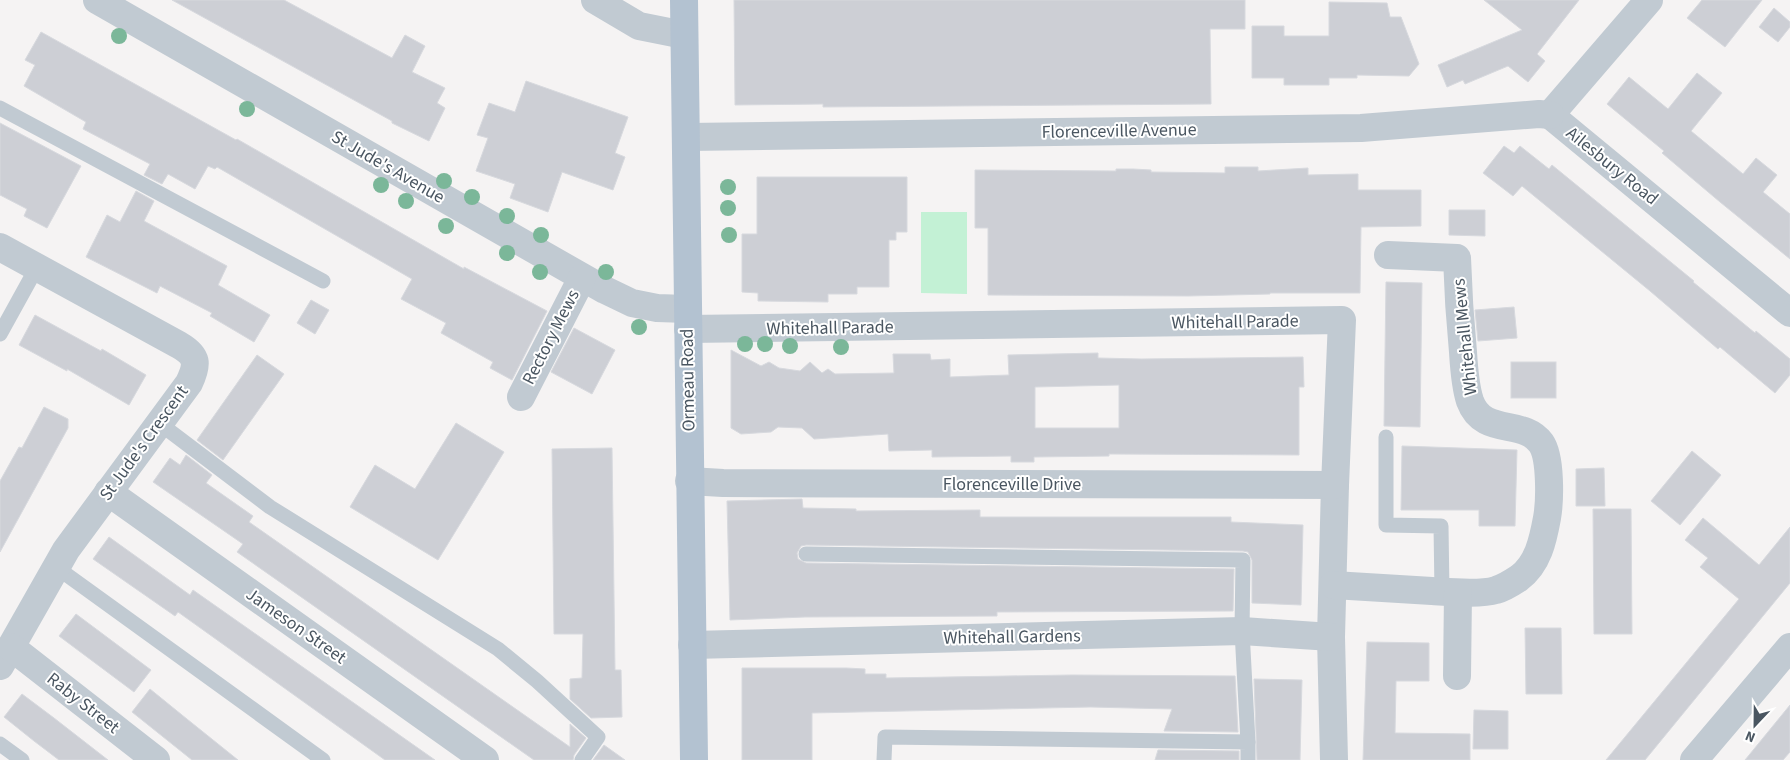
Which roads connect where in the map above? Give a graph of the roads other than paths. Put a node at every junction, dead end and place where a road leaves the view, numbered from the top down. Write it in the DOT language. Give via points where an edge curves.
graph roads {
  1 [pos="97,0"];
  2 [pos="595,0"];
  3 [pos="684,0"];
  4 [pos="1649,0"];
  5 [pos="684,35"];
  6 [pos="0,108"];
  7 [pos="1550,115"];
  8 [pos="687,137"];
  9 [pos="0,247"];
  10 [pos="1388,255"];
  11 [pos="36,267"];
  12 [pos="582,278"];
  13 [pos="323,280"];
  14 [pos="1790,313"];
  15 [pos="687,319"];
  16 [pos="0,334"];
  17 [pos="521,397"];
  18 [pos="159,423"];
  19 [pos="1386,437"];
  20 [pos="689,481"];
  21 [pos="1335,485"];
  22 [pos="108,492"];
  23 [pos="806,554"];
  24 [pos="56,567"];
  25 [pos="1333,585"];
  26 [pos="1450,592"];
  27 [pos="1242,631"];
  28 [pos="1332,637"];
  29 [pos="692,645"];
  30 [pos="1790,647"];
  31 [pos="5,657"];
  32 [pos="1457,676"];
  33 [pos="1248,742"];
  34 [pos="0,744"];
  35 [pos="22,760"];
  36 [pos="156,760"];
  37 [pos="323,760"];
  38 [pos="485,760"];
  39 [pos="582,760"];
  40 [pos="694,760"];
  41 [pos="884,760"];
  42 [pos="1248,760"];
  43 [pos="1334,760"];
  44 [pos="1694,760"];
  1 -- 12 [label="street, St Jude's Avenue"];
  2 -- 5 [label="street" via="639,26"];
  3 -- 5 [label="main road, Ormeau Road"];
  4 -- 7 [label="street, Ailesbury Road"];
  5 -- 8 [label="main road, Ormeau Road"];
  6 -- 13 [label="lane"];
  7 -- 8 [label="street, Florenceville Avenue" via="1361,128"];
  7 -- 14 [label="street, Ailesbury Road"];
  8 -- 15 [label="main road, Ormeau Road"];
  9 -- 11 [label="street, St Jude's Crescent"];
  10 -- 26 [label="street, Whitehall Mews" via="1457,258 1458,309 1470,402 1480,416 1497,426 1533,434 1547,458 1548,513 1535,561 1520,578 1496,590"];
  11 -- 16 [label="lane"];
  11 -- 18 [label="street, St Jude's Crescent" via="190,352 195,361 195,371"];
  12 -- 15 [label="street, St Jude's Avenue" via="632,303"];
  12 -- 17 [label="street, Rectory Mews"];
  15 -- 20 [label="main road, Ormeau Road"];
  15 -- 21 [label="street, Whitehall Parade" via="1342,320"];
  18 -- 22 [label="street, St Jude's Crescent"];
  18 -- 39 [label="lane" via="270,507 498,649 598,737"];
  19 -- 26 [label="lane" via="1386,525 1441,526"];
  20 -- 21 [label="street, Florenceville Drive"];
  20 -- 29 [label="main road, Ormeau Road"];
  21 -- 25 [label="street, Whitehall Parade"];
  22 -- 24 [label="street, St Jude's Crescent"];
  22 -- 38 [label="street, Jameson Street"];
  23 -- 27 [label="lane" via="1243,560"];
  24 -- 31 [label="street, St Jude's Crescent"];
  24 -- 37 [label="lane"];
  25 -- 26 [label="street, Whitehall Mews"];
  25 -- 28 [label="street, Whitehall Parade"];
  26 -- 32 [label="street"];
  27 -- 28 [label="street, Whitehall Gardens"];
  27 -- 29 [label="street, Whitehall Gardens"];
  27 -- 33 [label="lane"];
  28 -- 43 [label="street, Whitehall Parade"];
  29 -- 40 [label="main road, Ormeau Road"];
  30 -- 44 [label="street"];
  31 -- 36 [label="street, Raby Street"];
  33 -- 41 [label="lane" via="885,737"];
  33 -- 42 [label="lane"];
  34 -- 35 [label="lane"];
}
